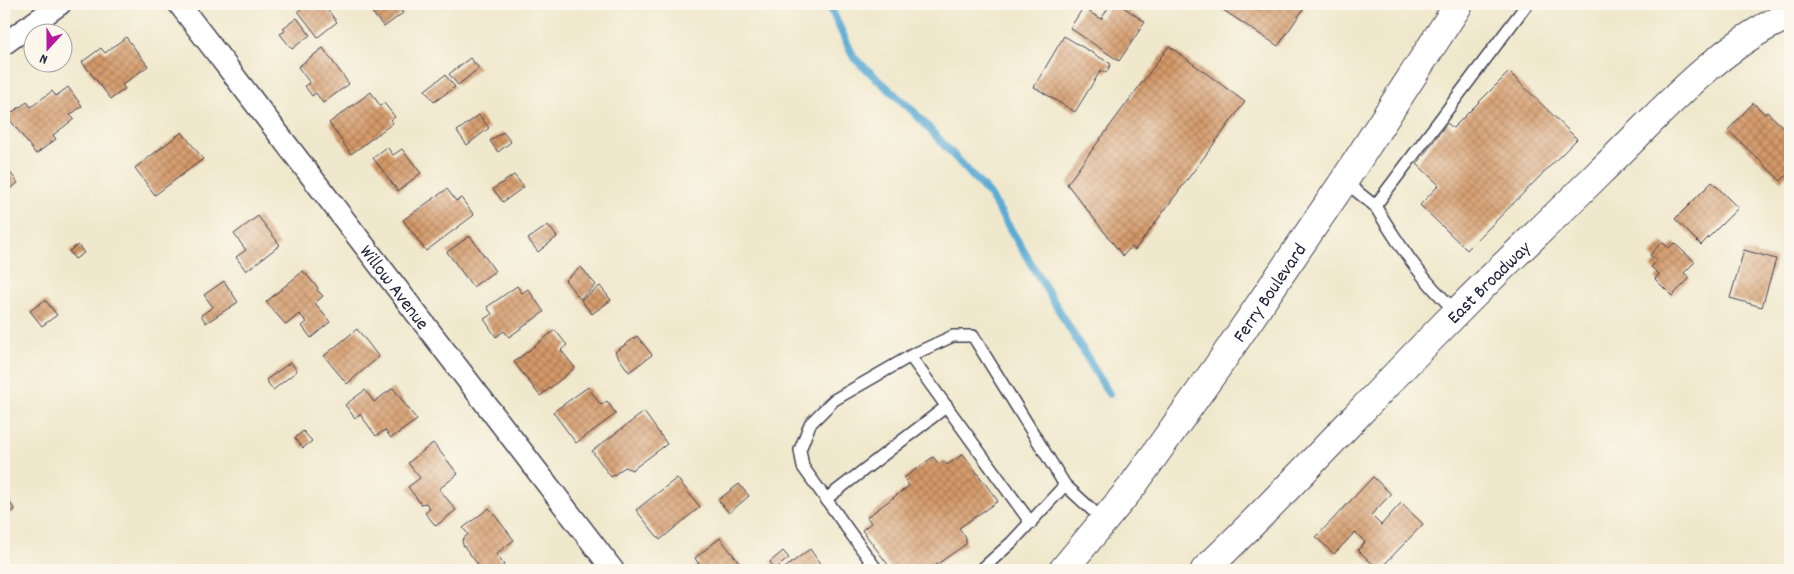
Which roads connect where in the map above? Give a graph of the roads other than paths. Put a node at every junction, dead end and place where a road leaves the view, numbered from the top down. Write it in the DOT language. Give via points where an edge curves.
graph roads {
  1 [pos="60,4"];
  2 [pos="179,4"];
  3 [pos="1460,4"];
  4 [pos="1527,4"];
  5 [pos="1790,15"];
  6 [pos="4,44"];
  7 [pos="1344,181"];
  8 [pos="1375,206"];
  9 [pos="1457,312"];
  10 [pos="910,356"];
  11 [pos="947,406"];
  12 [pos="1065,486"];
  13 [pos="826,499"];
  14 [pos="1104,521"];
  15 [pos="1031,523"];
  16 [pos="613,570"];
  17 [pos="877,570"];
  18 [pos="981,570"];
  19 [pos="1063,570"];
  20 [pos="1205,570"];
  1 -- 6 [label="street"];
  2 -- 16 [label="street, Willow Avenue"];
  3 -- 7 [label="street, Ferry Boulevard"];
  4 -- 8 [label="lane"];
  5 -- 9 [label="street, East Broadway" via="1768,24 1741,42 1682,92"];
  7 -- 8 [label="lane"];
  7 -- 14 [label="street, Ferry Boulevard" via="1218,366"];
  8 -- 9 [label="lane" via="1402,250"];
  9 -- 20 [label="street, East Broadway" via="1269,509"];
  10 -- 11 [label="lane"];
  10 -- 12 [label="lane" via="953,336 973,336"];
  10 -- 13 [label="lane" via="834,400 810,424 800,450 803,467"];
  11 -- 13 [label="lane"];
  11 -- 15 [label="lane"];
  12 -- 14 [label="lane"];
  12 -- 15 [label="lane"];
  13 -- 17 [label="lane"];
  14 -- 19 [label="street, Ferry Boulevard"];
  15 -- 18 [label="lane"];
}
